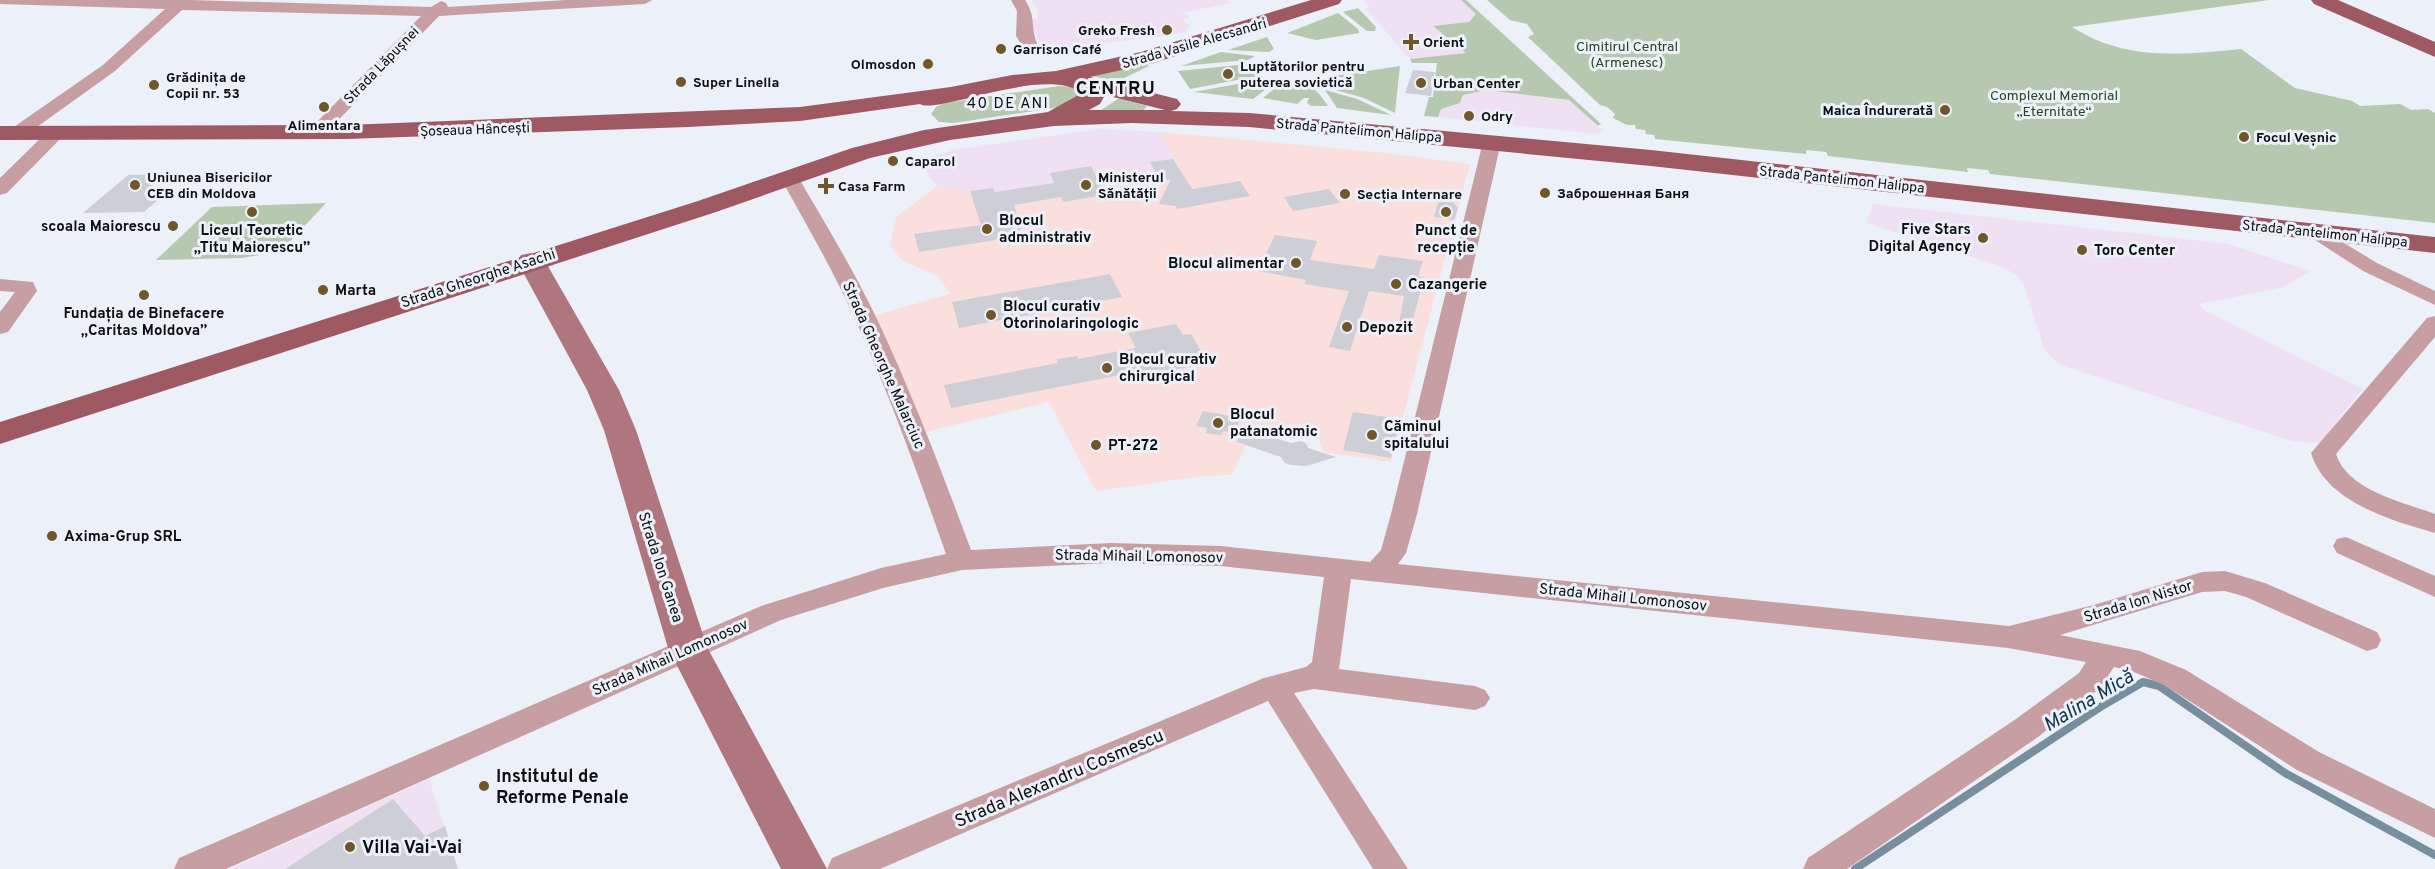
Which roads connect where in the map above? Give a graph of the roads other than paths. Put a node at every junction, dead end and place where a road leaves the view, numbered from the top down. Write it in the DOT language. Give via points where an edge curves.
graph roads {
  1 [pos="0,0"];
  2 [pos="645,0"];
  3 [pos="1018,0"];
  4 [pos="1332,0"];
  5 [pos="2321,0"];
  6 [pos="181,3"];
  7 [pos="441,6"];
  8 [pos="1215,38"];
  9 [pos="2432,47"];
  10 [pos="1033,51"];
  11 [pos="1054,78"];
  12 [pos="1078,81"];
  13 [pos="1118,90"];
  14 [pos="948,93"];
  15 [pos="1081,107"];
  16 [pos="1044,120"];
  17 [pos="1249,120"];
  18 [pos="56,132"];
  19 [pos="317,132"];
  20 [pos="958,132"];
  21 [pos="8,133"];
  22 [pos="1492,142"];
  23 [pos="789,177"];
  24 [pos="0,189"];
  25 [pos="2316,232"];
  26 [pos="2435,244"];
  27 [pos="531,261"];
  28 [pos="0,285"];
  29 [pos="2435,299"];
  30 [pos="2435,323"];
  31 [pos="0,327"];
  32 [pos="0,433"];
  33 [pos="2435,524"];
  34 [pos="2346,546"];
  35 [pos="962,560"];
  36 [pos="1339,567"];
  37 [pos="1377,572"];
  38 [pos="2435,587"];
  39 [pos="2008,637"];
  40 [pos="2367,640"];
  41 [pos="688,648"];
  42 [pos="2107,654"];
  43 [pos="1314,677"];
  44 [pos="1274,686"];
  45 [pos="1475,698"];
  46 [pos="2435,824"];
  47 [pos="191,869"];
  48 [pos="804,869"];
  49 [pos="844,869"];
  50 [pos="1391,869"];
  51 [pos="1820,869"];
  1 -- 6 [label="street"];
  2 -- 7 [label="street"];
  3 -- 10 [label="street" via="1025,11 1024,36"];
  4 -- 8 [label="main road, Strada Vasile Alecsandri"];
  5 -- 9 [label="main road"];
  6 -- 7 [label="street"];
  6 -- 21 [label="street" via="109,68"];
  7 -- 19 [label="street, Strada Lăpușnei"];
  8 -- 11 [label="main road, Strada Vasile Alecsandri" via="1133,62"];
  8 -- 13 [label="main road"];
  11 -- 12 [label="main road, Strada Pantelimon Halippa"];
  11 -- 14 [label="main road, Șoseaua Hâncești"];
  12 -- 13 [label="main road, Strada Pantelimon Halippa"];
  12 -- 15 [label="main road" via="1094,92 1092,99"];
  13 -- 15 [label="main road"];
  13 -- 17 [label="main road, Strada Pantelimon Halippa"];
  14 -- 19 [label="main road, Șoseaua Hâncești" via="774,116"];
  14 -- 20 [label="main road" via="927,103 917,118 929,126"];
  15 -- 16 [label="main road"];
  16 -- 17 [label="main road, Strada Pantelimon Halippa" via="1133,116 1216,122"];
  16 -- 20 [label="main road, Strada Gheorghe Asachi"];
  17 -- 22 [label="main road, Strada Pantelimon Halippa"];
  18 -- 19 [label="main road, Șoseaua Hâncești"];
  18 -- 21 [label="main road, Șoseaua Hâncești"];
  18 -- 24 [label="street"];
  20 -- 23 [label="main road, Strada Gheorghe Asachi" via="889,145"];
  22 -- 25 [label="main road, Strada Pantelimon Halippa"];
  22 -- 37 [label="street" via="1404,514 1393,553"];
  23 -- 27 [label="main road, Strada Gheorghe Asachi"];
  23 -- 35 [label="street, Strada Gheorghe Malarciuc" via="866,320 917,439"];
  25 -- 26 [label="main road, Strada Pantelimon Halippa"];
  25 -- 29 [label="street" via="2370,267"];
  27 -- 32 [label="main road, Strada Gheorghe Asachi"];
  27 -- 41 [label="street, Strada Ion Ganea" via="603,390 620,430"];
  28 -- 31 [label="street" via="26,286"];
  30 -- 33 [label="street" via="2323,453 2338,482"];
  34 -- 38 [label="street"];
  35 -- 36 [label="street, Strada Mihail Lomonosov" via="1111,553 1220,556"];
  35 -- 41 [label="street, Strada Mihail Lomonosov" via="809,600"];
  36 -- 37 [label="street, Strada Mihail Lomonosov"];
  36 -- 43 [label="street" via="1326,667"];
  37 -- 39 [label="street, Strada Mihail Lomonosov"];
  39 -- 40 [label="street, Strada Ion Nistor" via="2094,616 2202,582 2225,581 2255,590"];
  39 -- 42 [label="street, Strada Mihail Lomonosov"];
  41 -- 47 [label="street, Strada Mihail Lomonosov"];
  41 -- 48 [label="street, Strada Ion Ganea"];
  42 -- 46 [label="street, Strada Mihail Lomonosov" via="2140,662 2176,678 2308,761"];
  42 -- 51 [label="street" via="2089,681 2036,721"];
  43 -- 44 [label="street, Strada Alexandru Cosmescu"];
  43 -- 45 [label="street, Strada Alexandru Cosmescu"];
  44 -- 49 [label="street, Strada Alexandru Cosmescu"];
  44 -- 50 [label="street"];
}
